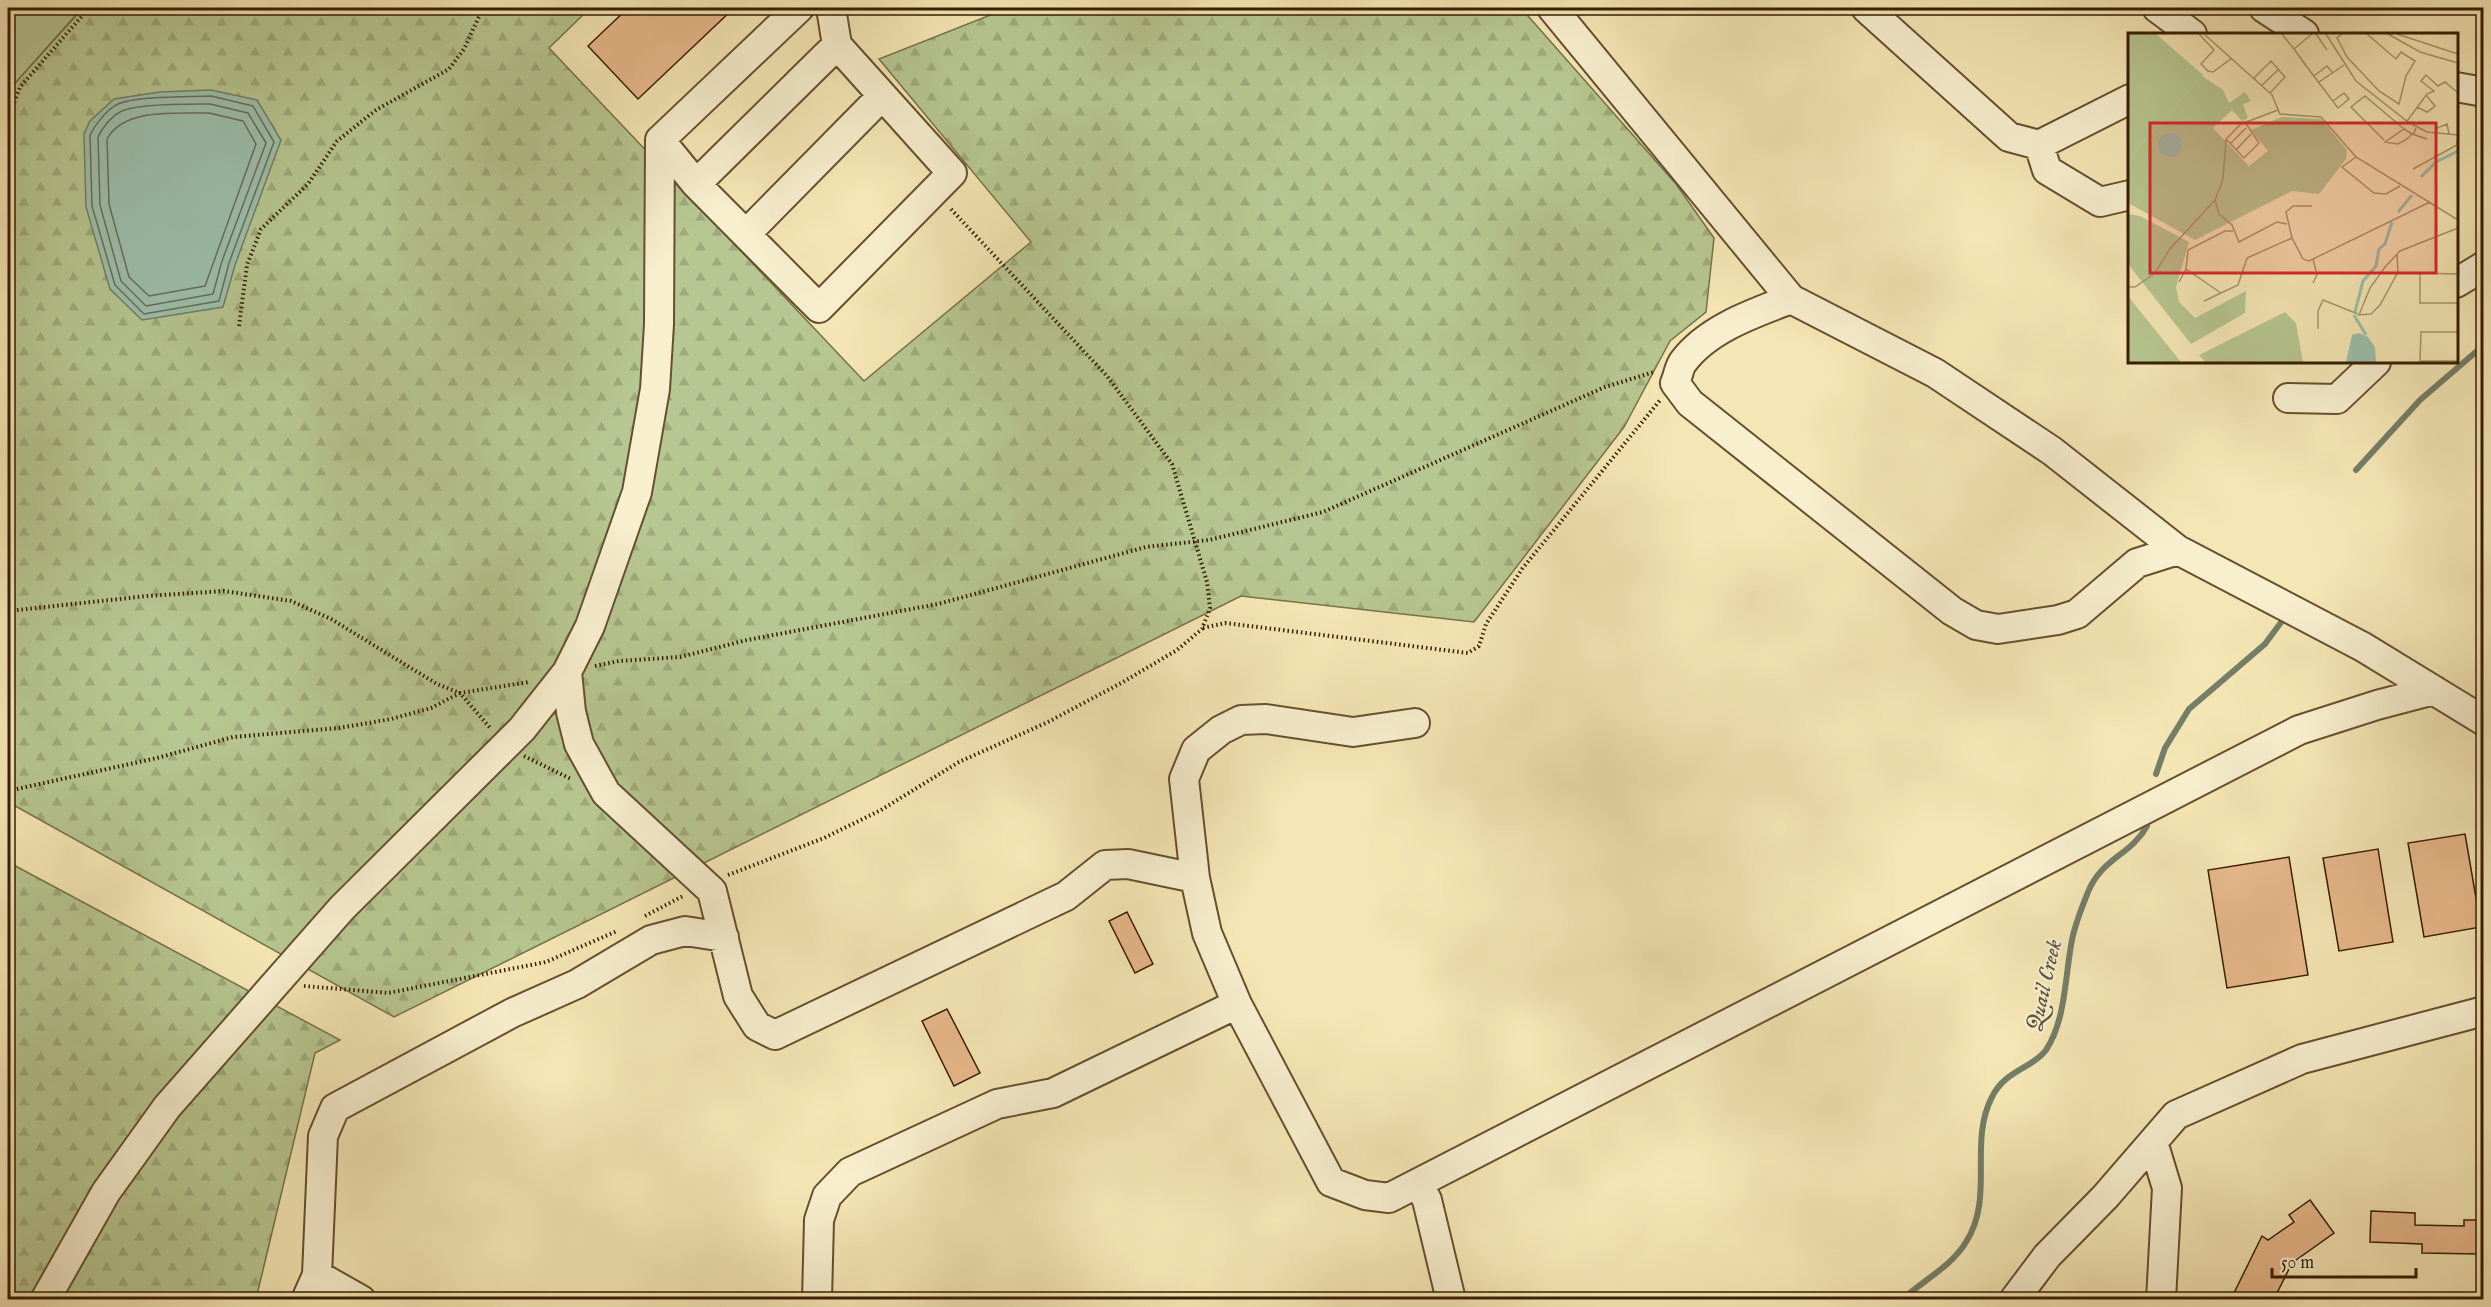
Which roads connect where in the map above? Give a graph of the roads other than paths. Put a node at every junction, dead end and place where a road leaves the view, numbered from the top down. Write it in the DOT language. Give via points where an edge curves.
graph roads {
  1 [pos="800,8"];
  2 [pos="831,8"];
  3 [pos="1552,8"];
  4 [pos="1866,8"];
  5 [pos="2157,8"];
  6 [pos="2264,8"];
  7 [pos="2191,33"];
  8 [pos="2300,33"];
  9 [pos="837,45"];
  10 [pos="2458,87"];
  11 [pos="2484,92"];
  12 [pos="882,96"];
  13 [pos="2128,100"];
  14 [pos="660,140"];
  15 [pos="2039,145"];
  16 [pos="696,184"];
  17 [pos="2128,195"];
  18 [pos="746,234"];
  19 [pos="2484,266"];
  20 [pos="2458,282"];
  21 [pos="1791,299"];
  22 [pos="2375,363"];
  23 [pos="2288,398"];
  24 [pos="2178,550"];
  25 [pos="567,672"];
  26 [pos="2434,690"];
  27 [pos="2484,721"];
  28 [pos="1414,723"];
  29 [pos="1195,878"];
  30 [pos="724,937"];
  31 [pos="1237,1004"];
  32 [pos="2484,1011"];
  33 [pos="2153,1142"];
  34 [pos="1418,1183"];
  35 [pos="311,1287"];
  36 [pos="45,1299"];
  37 [pos="361,1299"];
  38 [pos="817,1299"];
  39 [pos="1451,1299"];
  40 [pos="2014,1299"];
  41 [pos="2161,1299"];
  1 -- 14 [label="street"];
  2 -- 9 [label="street"];
  3 -- 21 [label="street"];
  4 -- 15 [label="street" via="2009,137"];
  5 -- 7 [label="street"];
  6 -- 8 [label="street"];
  9 -- 12 [label="street"];
  9 -- 16 [label="street"];
  10 -- 11 [label="street"];
  12 -- 18 [label="street"];
  12 -- 18 [label="street" via="952,173 819,308"];
  13 -- 15 [label="street"];
  14 -- 16 [label="street"];
  14 -- 25 [label="street" via="655,389 637,492 590,626"];
  15 -- 17 [label="street" via="2047,170 2100,202"];
  16 -- 18 [label="street"];
  19 -- 20 [label="street"];
  21 -- 24 [label="street" via="1935,372 2052,451"];
  21 -- 24 [label="street" via="1717,334 1679,373 1699,411 1952,611 1976,626 1998,629 2058,620 2076,614 2138,563"];
  22 -- 23 [label="street" via="2337,399"];
  24 -- 26 [label="street" via="2362,647"];
  25 -- 30 [label="street" via="579,744 606,793 712,891"];
  25 -- 36 [label="street" via="522,729 342,908 167,1107 106,1192"];
  26 -- 27 [label="street"];
  26 -- 34 [label="street" via="2299,729"];
  28 -- 29 [label="street" via="1353,732 1266,719 1241,720 1221,730 1196,750 1184,779"];
  29 -- 30 [label="street" via="1128,864 1105,865 1066,896 775,1035 757,1026 738,996"];
  29 -- 31 [label="street" via="1207,933"];
  30 -- 35 [label="street" via="685,931 651,940 577,984 512,1013 335,1108 323,1136"];
  31 -- 34 [label="street" via="1331,1182 1365,1195 1389,1198"];
  31 -- 38 [label="street" via="1053,1093 997,1104 850,1172 827,1196 819,1220"];
  32 -- 33 [label="street" via="2302,1059 2176,1115"];
  33 -- 40 [label="street" via="2047,1256"];
  33 -- 41 [label="street" via="2167,1188"];
  34 -- 39 [label="street" via="1427,1200"];
  35 -- 37 [label="street"];
}
